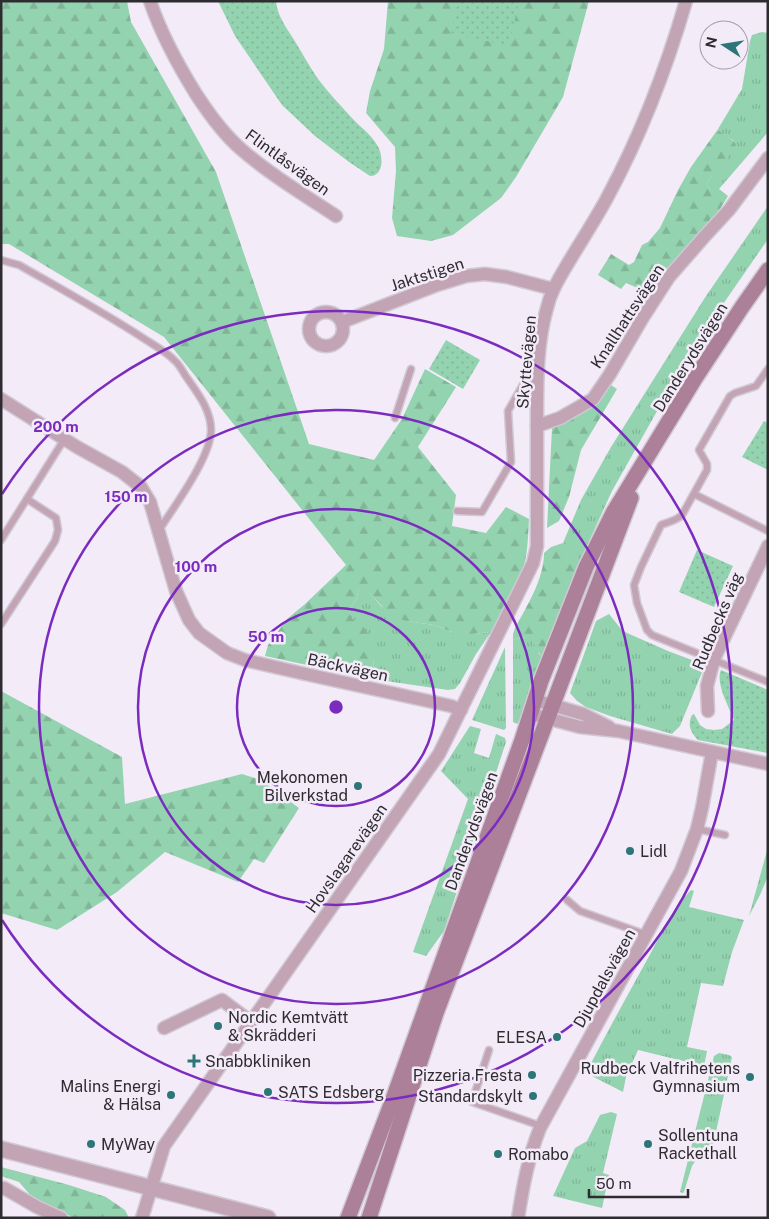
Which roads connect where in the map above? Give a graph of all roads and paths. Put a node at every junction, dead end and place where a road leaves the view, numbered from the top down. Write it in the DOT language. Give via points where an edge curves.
graph roads {
  1 [pos="150,1"];
  2 [pos="686,1"];
  3 [pos="768,158"];
  4 [pos="336,216"];
  5 [pos="1,260"];
  6 [pos="768,270"];
  7 [pos="553,289"];
  8 [pos="342,322"];
  9 [pos="411,369"];
  10 [pos="768,369"];
  11 [pos="538,370"];
  12 [pos="1,398"];
  13 [pos="395,418"];
  14 [pos="537,426"];
  15 [pos="65,440"];
  16 [pos="644,464"];
  17 [pos="694,494"];
  18 [pos="27,499"];
  19 [pos="457,511"];
  20 [pos="158,531"];
  21 [pos="768,531"];
  22 [pos="1,540"];
  23 [pos="768,546"];
  24 [pos="1,624"];
  25 [pos="714,659"];
  26 [pos="768,682"];
  27 [pos="535,700"];
  28 [pos="461,710"];
  29 [pos="708,710"];
  30 [pos="550,712"];
  31 [pos="531,714"];
  32 [pos="712,752"];
  33 [pos="768,764"];
  34 [pos="697,829"];
  35 [pos="725,835"];
  36 [pos="567,900"];
  37 [pos="647,935"];
  38 [pos="251,1022"];
  39 [pos="164,1028"];
  40 [pos="489,1050"];
  41 [pos="541,1126"];
  42 [pos="1,1149"];
  43 [pos="4,1188"];
  44 [pos="151,1188"];
  45 [pos="172,1194"];
  46 [pos="61,1218"];
  47 [pos="142,1218"];
  48 [pos="235,1218"];
  49 [pos="268,1218"];
  50 [pos="348,1218"];
  51 [pos="369,1218"];
  52 [pos="518,1218"];
  1 -- 4 [label="street, Flintlåsvägen" via="176,60 223,132 276,177"];
  2 -- 7 [label="street, Skyttevägen" via="665,70 629,155"];
  3 -- 14 [label="street, Knallhattsvägen" via="729,210 669,277 593,399 560,418"];
  5 -- 20 [label="lane" via="19,265 119,322 174,359 202,399 211,430 207,446 191,480"];
  6 -- 16 [label="main road, Danderydsvägen" via="694,380"];
  7 -- 8 [label="street, Jaktstigen" via="508,277 466,276"];
  7 -- 11 [label="street, Skyttevägen" via="543,326"];
  9 -- 13 [label="lane"];
  10 -- 17 [label="lane" via="756,386 730,396 699,450 707,470"];
  11 -- 14 [label="street, Skyttevägen"];
  11 -- 19 [label="lane" via="528,376 508,411 511,462 501,480 482,512"];
  12 -- 15 [label="street, Bäckvägen"];
  14 -- 28 [label="street, Skyttevägen" via="537,546 533,563"];
  15 -- 18 [label="lane"];
  15 -- 20 [label="street, Bäckvägen" via="122,472 141,487 150,502"];
  16 -- 27 [label="main road, Danderydsvägen" via="613,513 586,567"];
  16 -- 30 [label="main road, Danderydsvägen"];
  17 -- 21 [label="lane"];
  17 -- 25 [label="lane" via="682,516 660,525 634,585 637,603 652,635"];
  18 -- 22 [label="lane"];
  18 -- 24 [label="lane" via="56,518 58,530 55,541"];
  20 -- 28 [label="street, Bäckvägen" via="176,591 189,620 199,633 227,653 245,660"];
  23 -- 25 [label="street, Rudbecks väg"];
  25 -- 26 [label="lane"];
  25 -- 29 [label="street, Rudbecks väg" via="707,686"];
  27 -- 30 [label="street"];
  27 -- 31 [label="main road, Danderydsvägen"];
  28 -- 38 [label="street, Hovslagarevägen" via="439,754"];
  30 -- 31 [label="street"];
  30 -- 32 [label="street" via="580,728 618,732"];
  30 -- 51 [label="main road, Danderydsvägen" via="436,1013"];
  31 -- 50 [label="main road, Danderydsvägen"];
  32 -- 33 [label="street"];
  32 -- 34 [label="street, Djupdalsvägen"];
  34 -- 35 [label="lane"];
  34 -- 37 [label="street, Djupdalsvägen" via="681,871"];
  36 -- 37 [label="lane" via="580,911"];
  37 -- 41 [label="street, Djupdalsvägen"];
  38 -- 39 [label="street" via="222,1000"];
  38 -- 44 [label="street, Hovslagarevägen" via="164,1146"];
  40 -- 41 [label="lane" via="472,1102"];
  41 -- 52 [label="street, Djupdalsvägen" via="525,1174"];
  42 -- 44 [label="street"];
  43 -- 46 [label="street"];
  44 -- 45 [label="street"];
  44 -- 47 [label="street, Hovslagarevägen"];
  45 -- 48 [label="street"];
  45 -- 49 [label="street"];
}
